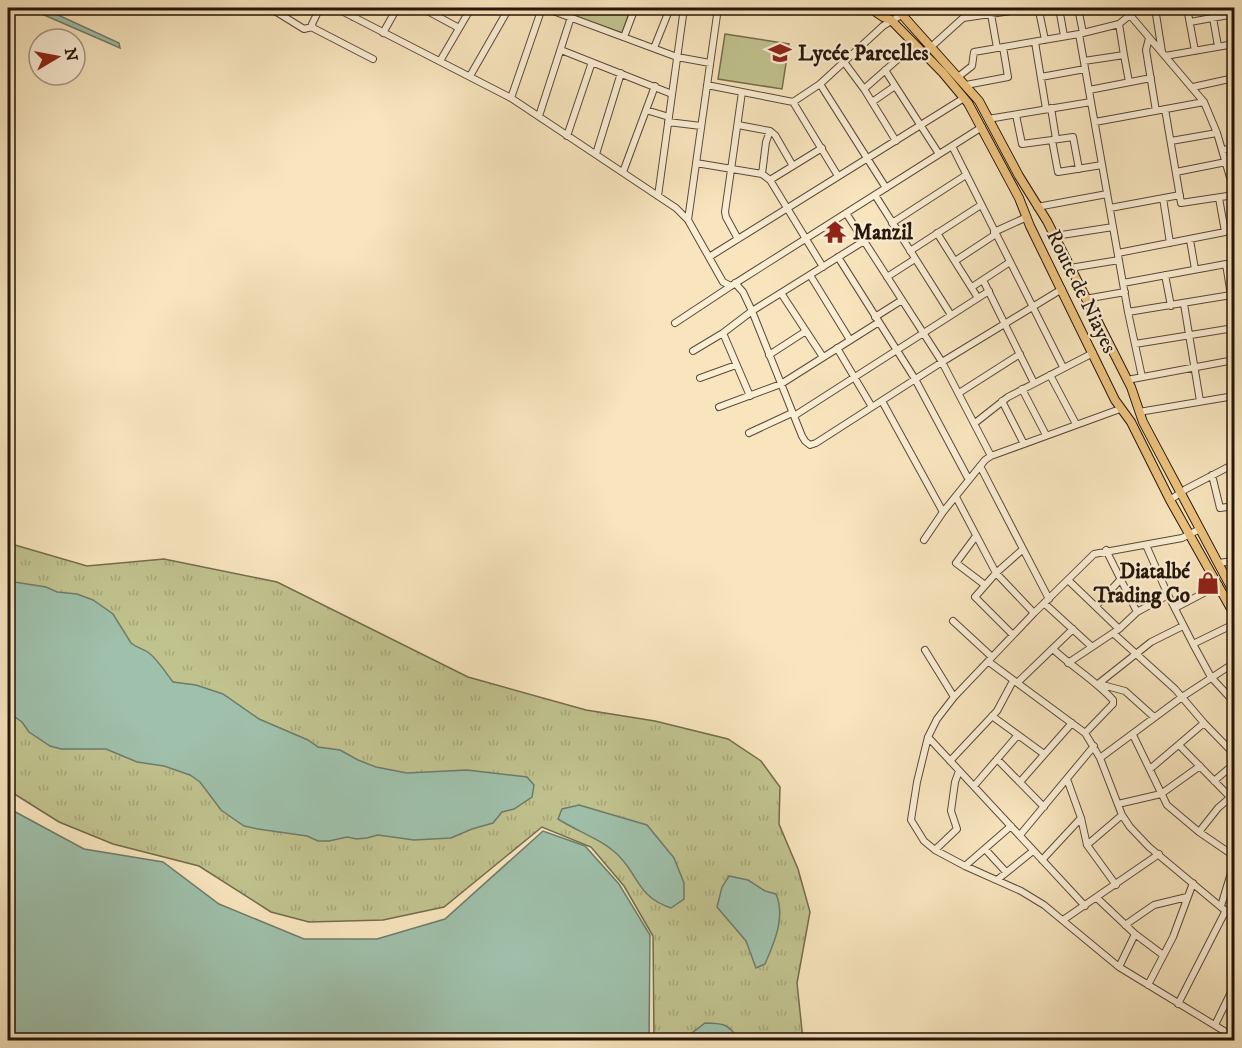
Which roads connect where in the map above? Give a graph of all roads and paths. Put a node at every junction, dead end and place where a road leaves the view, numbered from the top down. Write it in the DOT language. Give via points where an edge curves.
graph roads {
  1 [pos="270,8"];
  2 [pos="320,8"];
  3 [pos="336,8"];
  4 [pos="358,8"];
  5 [pos="397,8"];
  6 [pos="423,8"];
  7 [pos="471,8"];
  8 [pos="509,8"];
  9 [pos="543,8"];
  10 [pos="635,8"];
  11 [pos="670,8"];
  12 [pos="684,8"];
  13 [pos="718,8"];
  14 [pos="870,8"];
  15 [pos="914,8"];
  16 [pos="1032,8"];
  17 [pos="1078,8"];
  18 [pos="1124,8"];
  19 [pos="1155,8"];
  20 [pos="1187,8"];
  21 [pos="1038,9"];
  22 [pos="899,11"];
  23 [pos="567,13"];
  24 [pos="991,14"];
  25 [pos="1234,14"];
  26 [pos="1130,15"];
  27 [pos="353,16"];
  28 [pos="1213,18"];
  29 [pos="891,20"];
  30 [pos="1190,22"];
  31 [pos="1119,24"];
  32 [pos="1234,25"];
  33 [pos="312,27"];
  34 [pos="459,28"];
  35 [pos="382,33"];
  36 [pos="1081,33"];
  37 [pos="1064,36"];
  38 [pos="624,37"];
  39 [pos="1149,38"];
  40 [pos="1046,40"];
  41 [pos="1035,42"];
  42 [pos="915,44"];
  43 [pos="1234,44"];
  44 [pos="1218,46"];
  45 [pos="931,47"];
  46 [pos="654,48"];
  47 [pos="1000,48"];
  48 [pos="561,50"];
  49 [pos="1195,51"];
  50 [pos="1163,54"];
  51 [pos="1124,55"];
  52 [pos="678,57"];
  53 [pos="373,59"];
  54 [pos="440,61"];
  55 [pos="1084,61"];
  56 [pos="592,62"];
  57 [pos="844,62"];
  58 [pos="710,63"];
  59 [pos="1085,69"];
  60 [pos="885,70"];
  61 [pos="621,74"];
  62 [pos="470,76"];
  63 [pos="958,76"];
  64 [pos="1041,77"];
  65 [pos="1151,78"];
  66 [pos="1234,78"];
  67 [pos="1129,82"];
  68 [pos="820,84"];
  69 [pos="707,85"];
  70 [pos="966,85"];
  71 [pos="655,86"];
  72 [pos="895,86"];
  73 [pos="1193,87"];
  74 [pos="864,89"];
  75 [pos="1089,90"];
  76 [pos="742,92"];
  77 [pos="672,94"];
  78 [pos="512,98"];
  79 [pos="964,98"];
  80 [pos="793,102"];
  81 [pos="872,102"];
  82 [pos="1091,102"];
  83 [pos="1204,102"];
  84 [pos="1049,109"];
  85 [pos="1165,109"];
  86 [pos="646,110"];
  87 [pos="1156,111"];
  88 [pos="1016,115"];
  89 [pos="539,116"];
  90 [pos="988,118"];
  91 [pos="669,119"];
  92 [pos="1095,122"];
  93 [pos="738,125"];
  94 [pos="920,125"];
  95 [pos="701,126"];
  96 [pos="982,127"];
  97 [pos="770,131"];
  98 [pos="1217,133"];
  99 [pos="567,136"];
  100 [pos="1054,140"];
  101 [pos="896,141"];
  102 [pos="1171,141"];
  103 [pos="952,146"];
  104 [pos="822,148"];
  105 [pos="1234,148"];
  106 [pos="1223,150"];
  107 [pos="596,154"];
  108 [pos="939,154"];
  109 [pos="867,158"];
  110 [pos="1226,162"];
  111 [pos="696,163"];
  112 [pos="1102,165"];
  113 [pos="793,166"];
  114 [pos="731,169"];
  115 [pos="1079,169"];
  116 [pos="623,172"];
  117 [pos="1176,172"];
  118 [pos="762,174"];
  119 [pos="966,175"];
  120 [pos="838,176"];
  121 [pos="770,180"];
  122 [pos="1233,181"];
  123 [pos="886,188"];
  124 [pos="1234,193"];
  125 [pos="1107,194"];
  126 [pos="875,195"];
  127 [pos="1180,195"];
  128 [pos="658,196"];
  129 [pos="1163,198"];
  130 [pos="1219,198"];
  131 [pos="981,205"];
  132 [pos="1037,207"];
  133 [pos="787,208"];
  134 [pos="1110,208"];
  135 [pos="846,213"];
  136 [pos="1027,217"];
  137 [pos="688,220"];
  138 [pos="892,223"];
  139 [pos="1113,227"];
  140 [pos="937,233"];
  141 [pos="995,233"];
  142 [pos="1054,236"];
  143 [pos="738,239"];
  144 [pos="806,239"];
  145 [pos="1190,240"];
  146 [pos="864,241"];
  147 [pos="1170,243"];
  148 [pos="910,250"];
  149 [pos="1118,256"];
  150 [pos="709,257"];
  151 [pos="838,257"];
  152 [pos="915,259"];
  153 [pos="955,261"];
  154 [pos="1010,262"];
  155 [pos="823,267"];
  156 [pos="1070,268"];
  157 [pos="1195,269"];
  158 [pos="1231,270"];
  159 [pos="810,275"];
  160 [pos="1165,275"];
  161 [pos="887,277"];
  162 [pos="983,280"];
  163 [pos="1123,283"];
  164 [pos="733,284"];
  165 [pos="972,287"];
  166 [pos="1062,289"];
  167 [pos="989,291"];
  168 [pos="1125,292"];
  169 [pos="781,293"];
  170 [pos="1231,295"];
  171 [pos="978,298"];
  172 [pos="1085,299"];
  173 [pos="902,300"];
  174 [pos="1184,304"];
  175 [pos="1171,306"];
  176 [pos="1032,308"];
  177 [pos="752,312"];
  178 [pos="1128,312"];
  179 [pos="1234,314"];
  180 [pos="951,315"];
  181 [pos="877,320"];
  182 [pos="675,323"];
  183 [pos="1005,325"];
  184 [pos="1234,328"];
  185 [pos="806,331"];
  186 [pos="723,333"];
  187 [pos="924,333"];
  188 [pos="1190,335"];
  189 [pos="850,340"];
  190 [pos="1135,344"];
  191 [pos="837,348"];
  192 [pos="897,350"];
  193 [pos="693,351"];
  194 [pos="1093,353"];
  195 [pos="1020,354"];
  196 [pos="769,355"];
  197 [pos="823,357"];
  198 [pos="1234,360"];
  199 [pos="942,362"];
  200 [pos="736,365"];
  201 [pos="1195,367"];
  202 [pos="1064,368"];
  203 [pos="1050,375"];
  204 [pos="855,377"];
  205 [pos="1142,377"];
  206 [pos="700,378"];
  207 [pos="915,379"];
  208 [pos="1127,380"];
  209 [pos="1034,383"];
  210 [pos="781,384"];
  211 [pos="1022,389"];
  212 [pos="959,393"];
  213 [pos="750,396"];
  214 [pos="1234,398"];
  215 [pos="882,401"];
  216 [pos="1002,401"];
  217 [pos="1200,402"];
  218 [pos="872,407"];
  219 [pos="719,408"];
  220 [pos="1120,409"];
  221 [pos="1139,412"];
  222 [pos="793,415"];
  223 [pos="975,423"];
  224 [pos="1076,424"];
  225 [pos="749,433"];
  226 [pos="1046,435"];
  227 [pos="1024,444"];
  228 [pos="992,456"];
  229 [pos="1234,464"];
  230 [pos="980,466"];
  231 [pos="1212,475"];
  232 [pos="969,480"];
  233 [pos="1180,493"];
  234 [pos="956,497"];
  235 [pos="1170,500"];
  236 [pos="1234,506"];
  237 [pos="943,512"];
  238 [pos="1200,529"];
  239 [pos="1190,534"];
  240 [pos="976,536"];
  241 [pos="924,540"];
  242 [pos="1146,544"];
  243 [pos="1022,550"];
  244 [pos="1106,550"];
  245 [pos="1234,561"];
  246 [pos="1218,563"];
  247 [pos="996,573"];
  248 [pos="1068,580"];
  249 [pos="1120,580"];
  250 [pos="985,585"];
  251 [pos="1219,585"];
  252 [pos="1234,593"];
  253 [pos="1168,595"];
  254 [pos="1047,601"];
  255 [pos="1096,606"];
  256 [pos="1175,608"];
  257 [pos="1137,612"];
  258 [pos="1034,613"];
  259 [pos="1234,614"];
  260 [pos="953,621"];
  261 [pos="1234,624"];
  262 [pos="1184,626"];
  263 [pos="1073,630"];
  264 [pos="1116,631"];
  265 [pos="1013,635"];
  266 [pos="1193,644"];
  267 [pos="1091,646"];
  268 [pos="1053,649"];
  269 [pos="925,650"];
  270 [pos="1137,655"];
  271 [pos="990,660"];
  272 [pos="1068,663"];
  273 [pos="1234,663"];
  274 [pos="1211,676"];
  275 [pos="1015,682"];
  276 [pos="1098,684"];
  277 [pos="954,697"];
  278 [pos="1182,697"];
  279 [pos="1234,702"];
  280 [pos="992,716"];
  281 [pos="1154,717"];
  282 [pos="1072,723"];
  283 [pos="1204,723"];
  284 [pos="1085,733"];
  285 [pos="1133,735"];
  286 [pos="1017,736"];
  287 [pos="928,737"];
  288 [pos="1179,745"];
  289 [pos="1094,746"];
  290 [pos="1044,753"];
  291 [pos="1234,754"];
  292 [pos="1100,758"];
  293 [pos="997,759"];
  294 [pos="950,761"];
  295 [pos="1234,764"];
  296 [pos="1200,766"];
  297 [pos="1150,769"];
  298 [pos="960,771"];
  299 [pos="1067,779"];
  300 [pos="1214,781"];
  301 [pos="1020,782"];
  302 [pos="974,786"];
  303 [pos="1161,794"];
  304 [pos="1232,795"];
  305 [pos="1118,804"];
  306 [pos="1044,807"];
  307 [pos="1122,815"];
  308 [pos="1081,818"];
  309 [pos="1011,826"];
  310 [pos="1198,832"];
  311 [pos="1020,836"];
  312 [pos="1087,845"];
  313 [pos="985,849"];
  314 [pos="935,850"];
  315 [pos="1033,851"];
  316 [pos="1159,855"];
  317 [pos="1234,856"];
  318 [pos="1042,860"];
  319 [pos="1234,863"];
  320 [pos="965,866"];
  321 [pos="1006,872"];
  322 [pos="997,880"];
  323 [pos="1194,883"];
  324 [pos="1116,885"];
  325 [pos="1187,897"];
  326 [pos="1096,898"];
  327 [pos="1085,906"];
  328 [pos="1223,908"];
  329 [pos="1234,916"];
  330 [pos="1063,920"];
  331 [pos="1125,925"];
  332 [pos="1135,934"];
  333 [pos="1163,955"];
  334 [pos="1119,967"];
  335 [pos="1148,985"];
  336 [pos="1234,989"];
  337 [pos="1178,1004"];
  338 [pos="1215,1025"];
  339 [pos="1234,1037"];
  1 -- 33 [label="street" via="304,29"];
  2 -- 33 [label="street"];
  3 -- 27 [label="street"];
  4 -- 27 [label="street"];
  5 -- 35 [label="street"];
  6 -- 34 [label="street"];
  7 -- 34 [label="street"];
  8 -- 62 [label="street"];
  9 -- 23 [label="street"];
  9 -- 78 [label="street"];
  10 -- 38 [label="street"];
  11 -- 46 [label="street"];
  12 -- 52 [label="street"];
  13 -- 58 [label="street"];
  14 -- 29 [label="main road, Route de Niayes"];
  15 -- 22 [label="street"];
  16 -- 24 [label="street"];
  17 -- 36 [label="street"];
  18 -- 26 [label="street"];
  19 -- 50 [label="street"];
  20 -- 30 [label="street"];
  21 -- 37 [label="street" via="1059,8"];
  21 -- 40 [label="street"];
  22 -- 29 [label="street"];
  22 -- 45 [label="main road, Route de Niayes"];
  23 -- 38 [label="street"];
  23 -- 48 [label="street"];
  24 -- 45 [label="street" via="963,18"];
  24 -- 47 [label="street"];
  25 -- 28 [label="street"];
  25 -- 32 [label="street"];
  26 -- 31 [label="street"];
  26 -- 39 [label="street"];
  27 -- 35 [label="street"];
  28 -- 30 [label="street"];
  28 -- 44 [label="street"];
  29 -- 42 [label="main road, Route de Niayes"];
  29 -- 57 [label="street"];
  30 -- 49 [label="street"];
  31 -- 36 [label="street"];
  31 -- 51 [label="street"];
  33 -- 53 [label="street"];
  34 -- 54 [label="street"];
  35 -- 54 [label="street"];
  36 -- 37 [label="street"];
  36 -- 55 [label="street"];
  37 -- 40 [label="street"];
  38 -- 46 [label="street"];
  39 -- 50 [label="street"];
  39 -- 65 [label="street" via="1146,50"];
  40 -- 41 [label="street"];
  41 -- 47 [label="street"];
  41 -- 64 [label="street"];
  42 -- 60 [label="street"];
  42 -- 79 [label="main road, Route de Niayes"];
  43 -- 44 [label="street"];
  44 -- 49 [label="street"];
  45 -- 63 [label="main road, Route de Niayes"];
  46 -- 52 [label="street"];
  47 -- 63 [label="street" via="974,52 972,66"];
  47 -- 70 [label="street" via="1008,77"];
  48 -- 56 [label="street"];
  48 -- 89 [label="street"];
  49 -- 50 [label="street"];
  50 -- 73 [label="street"];
  51 -- 55 [label="street"];
  51 -- 67 [label="street"];
  52 -- 58 [label="street"];
  52 -- 77 [label="street"];
  54 -- 62 [label="street"];
  55 -- 59 [label="street"];
  56 -- 61 [label="street"];
  56 -- 99 [label="street"];
  57 -- 68 [label="street"];
  57 -- 74 [label="street"];
  58 -- 69 [label="street"];
  59 -- 64 [label="street"];
  59 -- 75 [label="street"];
  60 -- 72 [label="street"];
  60 -- 74 [label="street"];
  61 -- 71 [label="street"];
  61 -- 107 [label="street"];
  62 -- 78 [label="street"];
  63 -- 70 [label="main road, Route de Niayes"];
  64 -- 84 [label="street"];
  65 -- 67 [label="street"];
  65 -- 87 [label="street"];
  66 -- 73 [label="street"];
  67 -- 75 [label="street"];
  68 -- 80 [label="street"];
  68 -- 109 [label="street"];
  69 -- 76 [label="street"];
  69 -- 95 [label="street"];
  70 -- 90 [label="main road, Route de Niayes"];
  71 -- 77 [label="street"];
  71 -- 86 [label="street"];
  72 -- 81 [label="street"];
  72 -- 94 [label="street"];
  73 -- 83 [label="street"];
  74 -- 81 [label="street"];
  75 -- 82 [label="street"];
  76 -- 80 [label="street"];
  76 -- 93 [label="street"];
  77 -- 91 [label="street"];
  78 -- 89 [label="street"];
  79 -- 94 [label="street"];
  79 -- 96 [label="main road, Route de Niayes"];
  80 -- 104 [label="street"];
  81 -- 101 [label="street"];
  82 -- 84 [label="street"];
  82 -- 92 [label="street"];
  83 -- 85 [label="street"];
  83 -- 98 [label="street"];
  84 -- 88 [label="street"];
  84 -- 100 [label="street"];
  85 -- 87 [label="street"];
  85 -- 102 [label="street"];
  86 -- 91 [label="street"];
  86 -- 116 [label="street"];
  87 -- 92 [label="street"];
  88 -- 90 [label="street"];
  88 -- 100 [label="street" via="1022,144"];
  89 -- 99 [label="street"];
  90 -- 132 [label="main road, Route de Niayes"];
  91 -- 95 [label="street"];
  91 -- 128 [label="street"];
  92 -- 112 [label="street"];
  93 -- 97 [label="street"];
  93 -- 114 [label="street"];
  94 -- 101 [label="street"];
  94 -- 108 [label="street"];
  95 -- 111 [label="street"];
  96 -- 103 [label="street"];
  96 -- 136 [label="main road, Route de Niayes"];
  97 -- 113 [label="street"];
  97 -- 118 [label="street"];
  98 -- 102 [label="street"];
  98 -- 106 [label="street"];
  99 -- 107 [label="street"];
  100 -- 115 [label="street" via="1073,137"];
  100 -- 115 [label="street" via="1058,172"];
  101 -- 109 [label="street"];
  102 -- 117 [label="street"];
  103 -- 108 [label="street"];
  103 -- 119 [label="street"];
  104 -- 113 [label="street"];
  104 -- 120 [label="street"];
  105 -- 106 [label="street"];
  106 -- 110 [label="street"];
  107 -- 116 [label="street"];
  108 -- 123 [label="street"];
  109 -- 120 [label="street"];
  109 -- 123 [label="street"];
  110 -- 117 [label="street"];
  110 -- 122 [label="street"];
  111 -- 114 [label="street"];
  111 -- 137 [label="street"];
  112 -- 115 [label="street"];
  112 -- 125 [label="street"];
  113 -- 121 [label="street"];
  114 -- 118 [label="street"];
  114 -- 143 [label="street" via="725,214"];
  116 -- 128 [label="street"];
  117 -- 127 [label="street"];
  118 -- 121 [label="street"];
  119 -- 131 [label="street"];
  119 -- 138 [label="street"];
  120 -- 133 [label="street"];
  121 -- 133 [label="street"];
  122 -- 124 [label="street"];
  123 -- 126 [label="street"];
  124 -- 130 [label="street"];
  125 -- 132 [label="street"];
  125 -- 134 [label="street"];
  126 -- 135 [label="street"];
  126 -- 138 [label="street"];
  127 -- 129 [label="street"];
  127 -- 130 [label="street" via="1182,203"];
  128 -- 137 [label="street"];
  129 -- 134 [label="street"];
  129 -- 147 [label="street"];
  130 -- 145 [label="street" via="1225,232"];
  131 -- 140 [label="street"];
  131 -- 141 [label="street"];
  132 -- 142 [label="main road, Route de Niayes"];
  133 -- 143 [label="street"];
  133 -- 144 [label="street"];
  134 -- 139 [label="street"];
  135 -- 144 [label="street"];
  135 -- 146 [label="street"];
  136 -- 141 [label="street"];
  136 -- 166 [label="main road, Route de Niayes"];
  137 -- 150 [label="street"];
  138 -- 148 [label="street"];
  139 -- 142 [label="street"];
  139 -- 149 [label="street"];
  140 -- 148 [label="street"];
  140 -- 153 [label="street"];
  141 -- 153 [label="street"];
  141 -- 154 [label="street"];
  142 -- 156 [label="main road, Route de Niayes"];
  143 -- 150 [label="street"];
  144 -- 155 [label="street"];
  144 -- 164 [label="street"];
  145 -- 147 [label="street"];
  145 -- 157 [label="street"];
  146 -- 151 [label="street"];
  146 -- 161 [label="street"];
  147 -- 149 [label="street"];
  148 -- 152 [label="street"];
  149 -- 156 [label="street"];
  149 -- 163 [label="street"];
  150 -- 164 [label="street" via="723,282"];
  151 -- 155 [label="street"];
  151 -- 181 [label="street"];
  152 -- 161 [label="street"];
  152 -- 180 [label="street"];
  153 -- 165 [label="street"];
  154 -- 162 [label="street"];
  154 -- 176 [label="street"];
  155 -- 159 [label="street"];
  156 -- 172 [label="main road, Route de Niayes"];
  157 -- 158 [label="street" via="1226,264"];
  157 -- 160 [label="street"];
  158 -- 170 [label="street"];
  159 -- 169 [label="street"];
  159 -- 189 [label="street"];
  160 -- 163 [label="street"];
  160 -- 175 [label="street"];
  161 -- 173 [label="street"];
  162 -- 165 [label="street"];
  162 -- 167 [label="street"];
  163 -- 168 [label="street"];
  164 -- 177 [label="street" via="743,292"];
  164 -- 182 [label="street"];
  165 -- 171 [label="street"];
  166 -- 176 [label="street"];
  166 -- 194 [label="main road, Route de Niayes"];
  167 -- 171 [label="street"];
  167 -- 183 [label="street"];
  168 -- 172 [label="street"];
  168 -- 178 [label="street"];
  169 -- 177 [label="street"];
  169 -- 185 [label="street"];
  170 -- 174 [label="street"];
  170 -- 179 [label="street"];
  171 -- 180 [label="street"];
  172 -- 208 [label="main road, Route de Niayes"];
  173 -- 181 [label="street"];
  173 -- 187 [label="street"];
  174 -- 175 [label="street"];
  174 -- 188 [label="street"];
  175 -- 178 [label="street"];
  176 -- 183 [label="street"];
  176 -- 202 [label="street"];
  177 -- 186 [label="street"];
  177 -- 196 [label="street"];
  178 -- 190 [label="street"];
  180 -- 187 [label="street"];
  181 -- 189 [label="street"];
  181 -- 192 [label="street"];
  183 -- 195 [label="street"];
  183 -- 199 [label="street"];
  184 -- 188 [label="street"];
  185 -- 196 [label="street"];
  185 -- 197 [label="street"];
  186 -- 193 [label="street"];
  186 -- 200 [label="street"];
  187 -- 192 [label="street"];
  187 -- 199 [label="street"];
  188 -- 190 [label="street"];
  188 -- 201 [label="street"];
  189 -- 191 [label="street"];
  190 -- 205 [label="street"];
  191 -- 197 [label="street"];
  191 -- 204 [label="street"];
  192 -- 204 [label="street"];
  192 -- 207 [label="street"];
  194 -- 202 [label="street"];
  194 -- 220 [label="main road, Route de Niayes"];
  195 -- 209 [label="street"];
  195 -- 212 [label="street"];
  196 -- 210 [label="street"];
  197 -- 210 [label="street"];
  198 -- 201 [label="street"];
  199 -- 207 [label="street"];
  199 -- 212 [label="street"];
  200 -- 206 [label="street"];
  200 -- 213 [label="street"];
  201 -- 205 [label="street"];
  201 -- 217 [label="street"];
  202 -- 203 [label="street"];
  203 -- 209 [label="street"];
  203 -- 224 [label="street"];
  204 -- 218 [label="street"];
  204 -- 222 [label="street"];
  205 -- 208 [label="street"];
  207 -- 215 [label="street"];
  207 -- 232 [label="street"];
  208 -- 221 [label="main road, Route de Niayes"];
  209 -- 211 [label="street"];
  210 -- 213 [label="street"];
  210 -- 222 [label="street"];
  211 -- 216 [label="street"];
  211 -- 226 [label="street"];
  212 -- 223 [label="street"];
  213 -- 219 [label="street"];
  214 -- 217 [label="street"];
  215 -- 218 [label="street"];
  215 -- 237 [label="street"];
  216 -- 223 [label="street"];
  216 -- 227 [label="street"];
  217 -- 221 [label="street"];
  218 -- 222 [label="street" via="813,444 805,441"];
  220 -- 224 [label="street"];
  220 -- 235 [label="main road, Route de Niayes" via="1131,422"];
  221 -- 233 [label="main road, Route de Niayes"];
  222 -- 225 [label="street"];
  223 -- 228 [label="street"];
  224 -- 226 [label="street"];
  226 -- 227 [label="street"];
  227 -- 228 [label="street"];
  228 -- 230 [label="street"];
  229 -- 231 [label="street"];
  230 -- 232 [label="street"];
  230 -- 243 [label="street"];
  231 -- 233 [label="street"];
  231 -- 236 [label="street" via="1220,508"];
  232 -- 234 [label="street"];
  233 -- 235 [label="street"];
  233 -- 238 [label="main road, Route de Niayes"];
  234 -- 237 [label="street"];
  234 -- 240 [label="street"];
  235 -- 239 [label="main road, Route de Niayes"];
  237 -- 241 [label="street"];
  238 -- 239 [label="street"];
  238 -- 246 [label="main road, Route de Niayes"];
  239 -- 242 [label="street"];
  239 -- 251 [label="main road, Route de Niayes"];
  240 -- 247 [label="street"];
  240 -- 250 [label="street" via="956,563"];
  242 -- 244 [label="street"];
  242 -- 253 [label="street"];
  243 -- 247 [label="street"];
  243 -- 254 [label="street"];
  244 -- 248 [label="street" via="1094,554"];
  244 -- 249 [label="street"];
  245 -- 246 [label="street"];
  246 -- 252 [label="main road, Route de Niayes"];
  247 -- 250 [label="street"];
  247 -- 258 [label="street"];
  248 -- 254 [label="street"];
  248 -- 255 [label="street"];
  249 -- 255 [label="street"];
  249 -- 257 [label="street"];
  250 -- 265 [label="street" via="975,597"];
  251 -- 256 [label="street"];
  251 -- 259 [label="main road, Route de Niayes"];
  253 -- 256 [label="street"];
  253 -- 257 [label="street"];
  254 -- 258 [label="street"];
  254 -- 263 [label="street"];
  255 -- 264 [label="street"];
  256 -- 262 [label="street"];
  257 -- 264 [label="street"];
  258 -- 265 [label="street"];
  260 -- 271 [label="street"];
  261 -- 266 [label="street"];
  262 -- 266 [label="street"];
  262 -- 270 [label="street" via="1151,642"];
  263 -- 267 [label="street"];
  263 -- 268 [label="street"];
  264 -- 267 [label="street"];
  264 -- 270 [label="street"];
  265 -- 271 [label="street"];
  266 -- 274 [label="street"];
  267 -- 272 [label="street"];
  268 -- 272 [label="street"];
  268 -- 275 [label="street"];
  269 -- 277 [label="street"];
  270 -- 276 [label="street"];
  270 -- 278 [label="street"];
  271 -- 275 [label="street"];
  271 -- 277 [label="street"];
  272 -- 276 [label="street"];
  273 -- 274 [label="street"];
  274 -- 278 [label="street"];
  274 -- 279 [label="street"];
  275 -- 280 [label="street"];
  275 -- 282 [label="street"];
  276 -- 281 [label="street" via="1125,691"];
  276 -- 284 [label="street" via="1114,702"];
  277 -- 287 [label="street"];
  278 -- 281 [label="street"];
  278 -- 283 [label="street"];
  280 -- 286 [label="street"];
  280 -- 294 [label="street"];
  281 -- 285 [label="street"];
  282 -- 284 [label="street"];
  282 -- 290 [label="street"];
  283 -- 288 [label="street"];
  283 -- 291 [label="street"];
  284 -- 289 [label="street"];
  285 -- 292 [label="street"];
  285 -- 297 [label="street"];
  286 -- 290 [label="street"];
  286 -- 293 [label="street"];
  287 -- 294 [label="street"];
  287 -- 314 [label="street" via="911,820"];
  288 -- 296 [label="street"];
  288 -- 297 [label="street"];
  289 -- 292 [label="street"];
  289 -- 299 [label="street"];
  290 -- 301 [label="street"];
  292 -- 305 [label="street"];
  293 -- 301 [label="street"];
  293 -- 302 [label="street"];
  294 -- 298 [label="street"];
  295 -- 300 [label="street"];
  296 -- 300 [label="street"];
  296 -- 303 [label="street"];
  297 -- 303 [label="street"];
  298 -- 302 [label="street"];
  298 -- 314 [label="street" via="951,811 957,829"];
  299 -- 306 [label="street"];
  299 -- 308 [label="street"];
  300 -- 304 [label="street"];
  301 -- 306 [label="street"];
  302 -- 309 [label="street"];
  303 -- 305 [label="street"];
  303 -- 310 [label="street" via="1177,815"];
  304 -- 310 [label="street"];
  305 -- 307 [label="street"];
  306 -- 311 [label="street"];
  307 -- 312 [label="street"];
  307 -- 316 [label="street"];
  308 -- 312 [label="street"];
  308 -- 318 [label="street"];
  309 -- 311 [label="street"];
  309 -- 313 [label="street"];
  310 -- 317 [label="street"];
  311 -- 315 [label="street"];
  312 -- 324 [label="street"];
  313 -- 320 [label="street"];
  313 -- 321 [label="street"];
  314 -- 320 [label="street"];
  315 -- 318 [label="street"];
  315 -- 321 [label="street"];
  316 -- 323 [label="street"];
  316 -- 324 [label="street"];
  318 -- 327 [label="street"];
  319 -- 328 [label="street"];
  320 -- 322 [label="street"];
  321 -- 322 [label="street"];
  322 -- 330 [label="street" via="1021,891"];
  323 -- 325 [label="street"];
  323 -- 328 [label="street"];
  324 -- 326 [label="street"];
  325 -- 331 [label="street" via="1154,905"];
  325 -- 333 [label="street"];
  326 -- 327 [label="street"];
  326 -- 331 [label="street"];
  327 -- 330 [label="street"];
  328 -- 329 [label="street"];
  328 -- 337 [label="street"];
  330 -- 334 [label="street"];
  331 -- 332 [label="street"];
  332 -- 333 [label="street"];
  332 -- 334 [label="street"];
  333 -- 335 [label="street"];
  334 -- 335 [label="street"];
  335 -- 337 [label="street"];
  336 -- 338 [label="street"];
  337 -- 338 [label="street"];
  338 -- 339 [label="street"];
}
